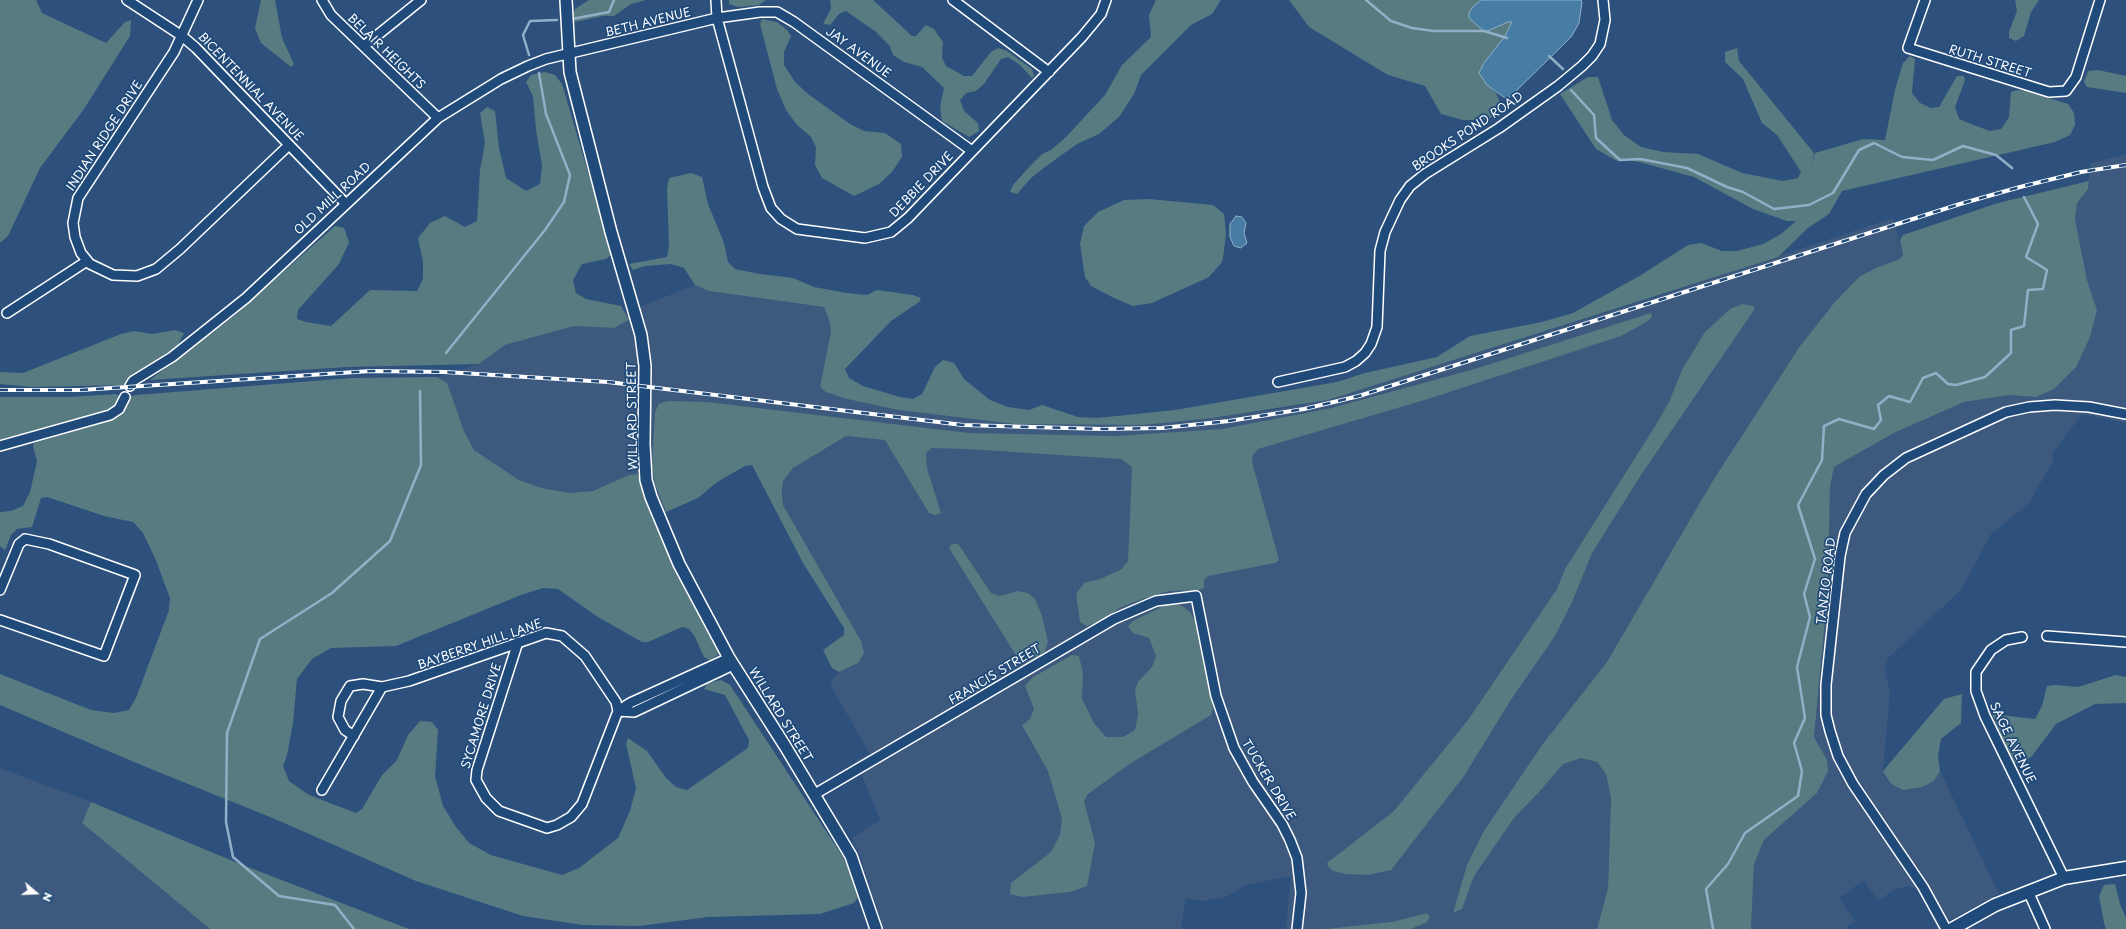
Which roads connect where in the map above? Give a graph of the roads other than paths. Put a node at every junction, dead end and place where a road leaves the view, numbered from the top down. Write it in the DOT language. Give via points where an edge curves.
graph roads {
  1 [pos="128,0"];
  2 [pos="198,0"];
  3 [pos="322,0"];
  4 [pos="421,0"];
  5 [pos="566,0"];
  6 [pos="716,0"];
  7 [pos="953,0"];
  8 [pos="1106,0"];
  9 [pos="1604,0"];
  10 [pos="1925,0"];
  11 [pos="2100,0"];
  12 [pos="717,18"];
  13 [pos="182,36"];
  14 [pos="364,46"];
  15 [pos="568,55"];
  16 [pos="1049,72"];
  17 [pos="438,118"];
  18 [pos="289,145"];
  19 [pos="972,151"];
  20 [pos="345,203"];
  21 [pos="87,261"];
  22 [pos="7,313"];
  23 [pos="1278,382"];
  24 [pos="130,386"];
  25 [pos="125,397"];
  26 [pos="2126,414"];
  27 [pos="0,446"];
  28 [pos="0,590"];
  29 [pos="1196,596"];
  30 [pos="0,620"];
  31 [pos="2047,636"];
  32 [pos="2022,637"];
  33 [pos="518,642"];
  34 [pos="2126,642"];
  35 [pos="731,661"];
  36 [pos="382,687"];
  37 [pos="618,711"];
  38 [pos="354,736"];
  39 [pos="322,790"];
  40 [pos="815,794"];
  41 [pos="2126,868"];
  42 [pos="2064,878"];
  43 [pos="2028,891"];
  44 [pos="876,929"];
  45 [pos="1297,929"];
  46 [pos="1946,929"];
  47 [pos="1952,929"];
  48 [pos="2046,929"];
  1 -- 13 [label="street, BICENTENNIAL AVENUE"];
  2 -- 13 [label="street, INDIAN RIDGE DRIVE"];
  3 -- 14 [label="street, BELAIR HEIGHTS" via="331,15"];
  4 -- 14 [label="street"];
  5 -- 15 [label="street, WILLARD STREET"];
  6 -- 12 [label="street"];
  7 -- 16 [label="street"];
  8 -- 16 [label="street, DEBBIE DRIVE" via="1104,9 1093,25"];
  9 -- 23 [label="street, BROOKS POND ROAD" via="1605,20 1600,44 1582,66 1499,128 1425,174 1410,186 1400,200 1382,244 1377,325 1365,353 1345,368"];
  10 -- 11 [label="street, RUTH STREET" via="1908,48 2049,92 2066,91 2076,76"];
  12 -- 15 [label="street, BETH AVENUE"];
  12 -- 19 [label="street, JAY AVENUE" via="772,11 782,14"];
  12 -- 19 [label="street, DEBBIE DRIVE" via="764,189 775,213 791,226 810,232 859,238 876,237 891,232 908,218"];
  13 -- 18 [label="street, BICENTENNIAL AVENUE"];
  13 -- 21 [label="street, INDIAN RIDGE DRIVE" via="78,198 73,215 73,230 77,245"];
  14 -- 17 [label="street, BELAIR HEIGHTS"];
  15 -- 17 [label="street, OLD MILL ROAD" via="528,66"];
  15 -- 35 [label="street, WILLARD STREET" via="587,143 641,335 645,361 646,480 679,564"];
  16 -- 19 [label="street, DEBBIE DRIVE"];
  17 -- 20 [label="street, OLD MILL ROAD"];
  18 -- 20 [label="street, BICENTENNIAL AVENUE"];
  18 -- 21 [label="street, INDIAN RIDGE DRIVE" via="156,269 137,276 118,276 102,271"];
  20 -- 24 [label="street, OLD MILL ROAD" via="229,313 172,357 133,381"];
  21 -- 22 [label="street"];
  25 -- 27 [label="street" via="119,409 110,415"];
  26 -- 46 [label="street, TANZIO ROAD" via="2089,407 2055,405 2006,412 1906,458 1884,475 1866,494 1845,533 1826,685 1826,715 1830,731 1838,756 1853,784 1923,886"];
  28 -- 30 [label="street" via="19,544 25,539 49,544 135,575 104,656"];
  29 -- 40 [label="street, FRANCIS STREET" via="1156,601 1114,619"];
  29 -- 45 [label="street, TUCKER DRIVE" via="1216,696 1234,748 1251,779 1282,824 1297,858 1301,893"];
  31 -- 34 [label="street"];
  32 -- 42 [label="street, SAGE AVENUE" via="2006,640 1991,650 1976,672 1976,691 1985,716"];
  33 -- 36 [label="street, BAYBERRY HILL LANE" via="409,681"];
  33 -- 37 [label="street, BAYBERRY HILL LANE" via="546,633 565,638 590,662 616,702"];
  33 -- 37 [label="street, SYCAMORE DRIVE" via="476,774 480,790 499,811 547,828 574,815 584,801"];
  35 -- 37 [label="street" via="630,703"];
  35 -- 40 [label="street, WILLARD STREET"];
  36 -- 38 [label="street"];
  36 -- 38 [label="street, BAYBERRY HILL LANE" via="360,684 350,686 347,690 339,707 338,717 345,730"];
  38 -- 39 [label="street"];
  40 -- 44 [label="street, WILLARD STREET" via="851,856"];
  41 -- 42 [label="main road"];
  42 -- 43 [label="main road"];
  43 -- 47 [label="main road" via="1995,905"];
  43 -- 48 [label="street"];
}
